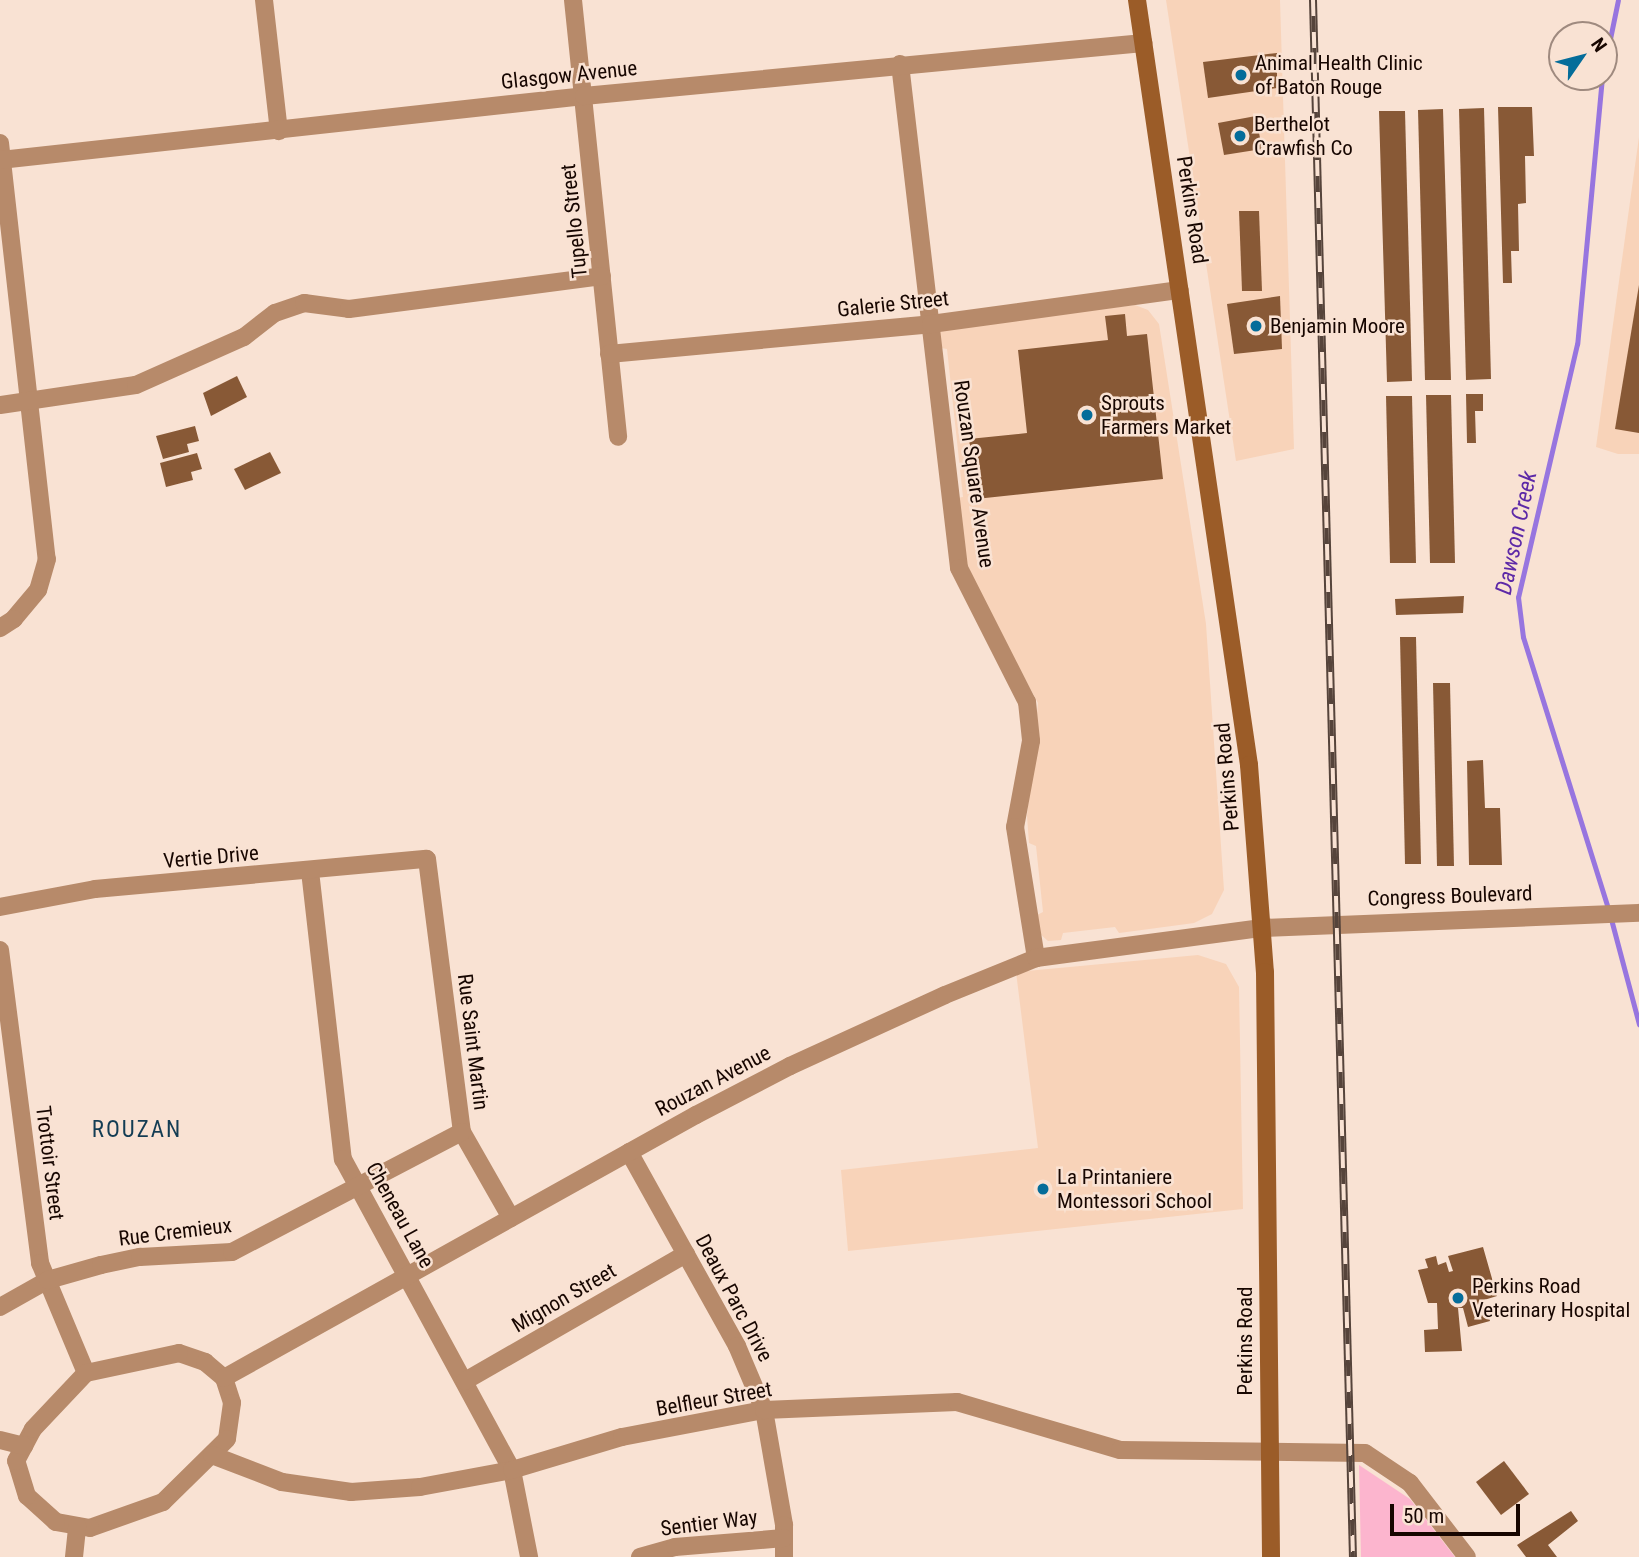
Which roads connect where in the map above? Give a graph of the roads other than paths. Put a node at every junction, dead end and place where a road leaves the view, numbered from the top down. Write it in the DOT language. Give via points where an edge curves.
graph roads {
  1 [pos="264,0"];
  2 [pos="573,0"];
  3 [pos="1137,0"];
  4 [pos="1143,43"];
  5 [pos="900,64"];
  6 [pos="584,96"];
  7 [pos="279,131"];
  8 [pos="1,155"];
  9 [pos="602,276"];
  10 [pos="1180,290"];
  11 [pos="931,324"];
  12 [pos="610,354"];
  13 [pos="31,402"];
  14 [pos="0,405"];
  15 [pos="618,438"];
  16 [pos="0,628"];
  17 [pos="428,859"];
  18 [pos="310,872"];
  19 [pos="0,907"];
  20 [pos="1639,913"];
  21 [pos="1262,928"];
  22 [pos="0,950"];
  23 [pos="1036,958"];
  24 [pos="462,1132"];
  25 [pos="629,1152"];
  26 [pos="357,1186"];
  27 [pos="511,1218"];
  28 [pos="685,1254"];
  29 [pos="408,1275"];
  30 [pos="48,1280"];
  31 [pos="0,1307"];
  32 [pos="86,1373"];
  33 [pos="224,1378"];
  34 [pos="465,1381"];
  35 [pos="764,1410"];
  36 [pos="0,1440"];
  37 [pos="24,1446"];
  38 [pos="1269,1450"];
  39 [pos="212,1455"];
  40 [pos="512,1469"];
  41 [pos="77,1526"];
  42 [pos="784,1538"];
  43 [pos="74,1557"];
  44 [pos="529,1557"];
  45 [pos="640,1557"];
  46 [pos="784,1557"];
  47 [pos="1271,1557"];
  48 [pos="1467,1557"];
  1 -- 7 [label="street"];
  2 -- 6 [label="street, Tupello Street"];
  3 -- 4 [label="main road, Perkins Road"];
  4 -- 5 [label="street, Glasgow Avenue"];
  4 -- 10 [label="main road, Perkins Road"];
  5 -- 6 [label="street, Glasgow Avenue"];
  5 -- 11 [label="street, Rouzan Square Avenue"];
  6 -- 7 [label="street, Glasgow Avenue"];
  6 -- 9 [label="street, Tupello Street"];
  7 -- 8 [label="street, Glasgow Avenue"];
  8 -- 13 [label="street"];
  9 -- 12 [label="street, Tupello Street"];
  9 -- 13 [label="street" via="349,309 304,303 275,313 244,337 136,385"];
  10 -- 11 [label="street, Galerie Street"];
  10 -- 21 [label="main road, Perkins Road" via="1240,684"];
  11 -- 12 [label="street, Galerie Street"];
  11 -- 23 [label="street, Rouzan Square Avenue" via="959,568 1027,702 1031,741 1016,827"];
  12 -- 15 [label="street, Tupello Street"];
  13 -- 14 [label="street"];
  13 -- 16 [label="street" via="47,559 38,590 14,619"];
  17 -- 18 [label="street, Vertie Drive"];
  17 -- 24 [label="street, Rue Saint Martin"];
  18 -- 19 [label="street, Vertie Drive" via="95,889"];
  18 -- 26 [label="street, Cheneau Lane" via="343,1159"];
  20 -- 21 [label="street, Congress Boulevard"];
  21 -- 23 [label="street, Rouzan Avenue"];
  21 -- 38 [label="main road, Perkins Road"];
  22 -- 30 [label="street, Trottoir Street" via="40,1263"];
  23 -- 25 [label="street, Rouzan Avenue" via="790,1066"];
  24 -- 26 [label="street, Rue Cremieux"];
  24 -- 27 [label="street, Rue Saint Martin"];
  25 -- 27 [label="street, Rouzan Avenue"];
  25 -- 28 [label="street, Deaux Parc Drive"];
  26 -- 29 [label="street, Cheneau Lane"];
  26 -- 30 [label="street, Rue Cremieux" via="232,1252 140,1257"];
  27 -- 29 [label="street, Rouzan Avenue"];
  28 -- 34 [label="street, Mignon Street"];
  28 -- 35 [label="street, Deaux Parc Drive" via="737,1346"];
  29 -- 33 [label="street, Rouzan Avenue"];
  29 -- 34 [label="street, Cheneau Lane"];
  30 -- 31 [label="street, Rue Cremieux"];
  30 -- 32 [label="street, Trottoir Street"];
  32 -- 33 [label="street" via="178,1353 205,1362"];
  32 -- 37 [label="street" via="33,1429"];
  33 -- 39 [label="street" via="232,1404 227,1439"];
  34 -- 40 [label="street, Cheneau Lane"];
  35 -- 38 [label="street, Belfleur Street" via="957,1402 1120,1450 1161,1454"];
  35 -- 40 [label="street, Belfleur Street" via="622,1437"];
  35 -- 42 [label="street, Deaux Parc Drive"];
  36 -- 37 [label="street"];
  37 -- 41 [label="street" via="16,1461 27,1496 56,1522"];
  38 -- 47 [label="main road, Perkins Road"];
  38 -- 48 [label="street, Belfleur Street" via="1350,1451 1376,1457 1410,1483"];
  39 -- 40 [label="street, Belfleur Street" via="282,1482 351,1492 421,1487"];
  39 -- 41 [label="street" via="163,1502 90,1528"];
  40 -- 44 [label="street, Cheneau Lane"];
  41 -- 43 [label="street"];
  42 -- 45 [label="street, Sentier Way" via="675,1547"];
  42 -- 46 [label="street, Deaux Parc Drive"];
}
